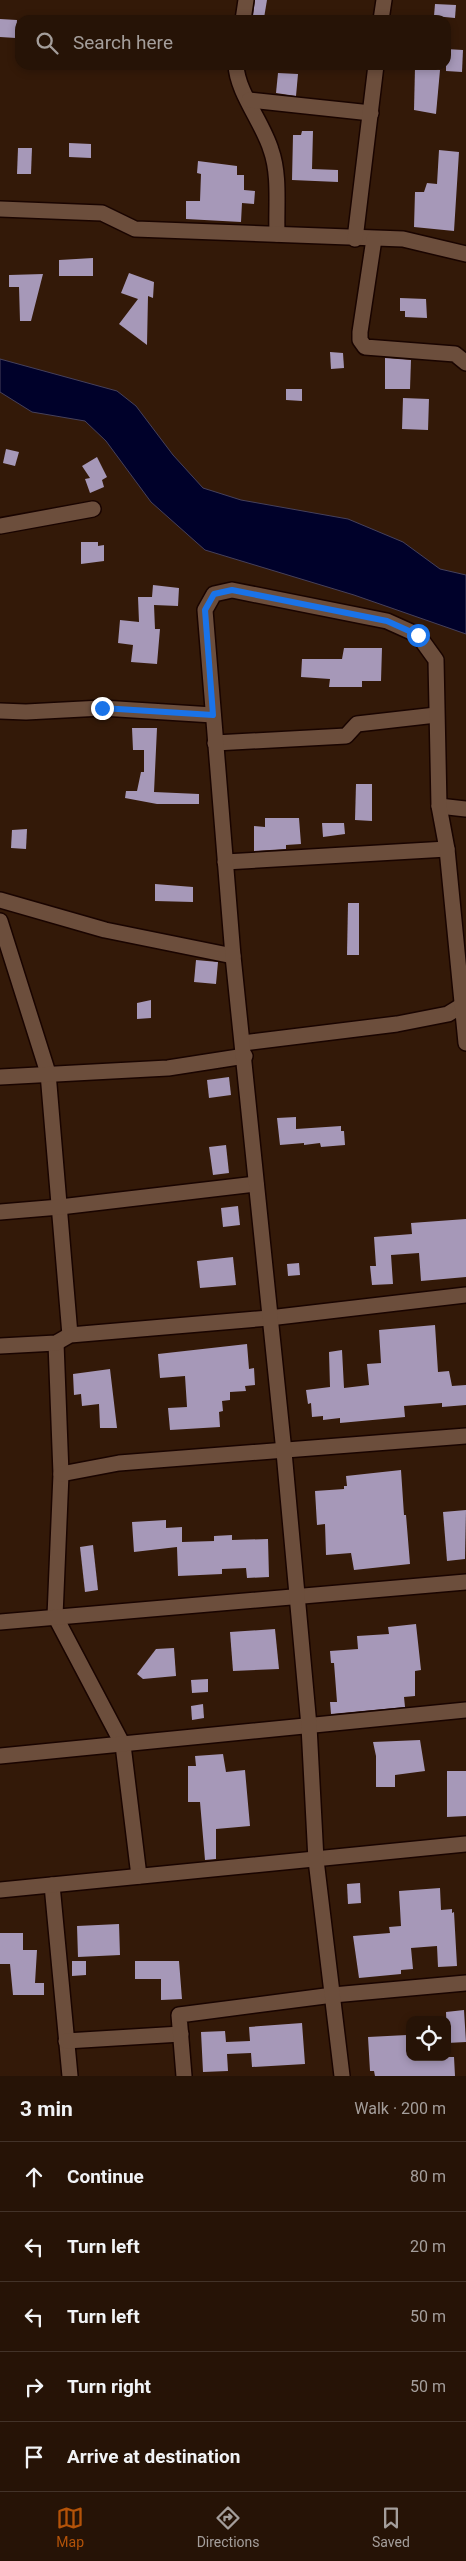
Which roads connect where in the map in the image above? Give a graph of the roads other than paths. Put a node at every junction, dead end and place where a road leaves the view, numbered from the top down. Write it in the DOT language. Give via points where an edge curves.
graph roads {
  1 [pos="246,0"];
  2 [pos="384,0"];
  3 [pos="244,15"];
  4 [pos="382,15"];
  5 [pos="237,70"];
  6 [pos="375,70"];
  7 [pos="249,100"];
  8 [pos="371,113"];
  9 [pos="0,209"];
  10 [pos="277,234"];
  11 [pos="355,239"];
  12 [pos="374,239"];
  13 [pos="466,254"];
  14 [pos="466,364"];
  15 [pos="93,509"];
  16 [pos="0,526"];
  17 [pos="0,711"];
  18 [pos="213,715"];
  19 [pos="436,715"];
  20 [pos="215,743"];
  21 [pos="439,806"];
  22 [pos="466,809"];
  23 [pos="447,849"];
  24 [pos="225,862"];
  25 [pos="0,900"];
  26 [pos="0,922"];
  27 [pos="233,956"];
  28 [pos="464,1004"];
  29 [pos="466,1041"];
  30 [pos="244,1050"];
  31 [pos="48,1072"];
  32 [pos="0,1077"];
  33 [pos="256,1184"];
  34 [pos="60,1208"];
  35 [pos="0,1212"];
  36 [pos="466,1295"];
  37 [pos="269,1318"];
  38 [pos="70,1335"];
  39 [pos="56,1343"];
  40 [pos="0,1346"];
  41 [pos="466,1436"];
  42 [pos="284,1452"];
  43 [pos="61,1474"];
  44 [pos="466,1582"];
  45 [pos="297,1597"];
  46 [pos="55,1616"];
  47 [pos="0,1622"];
  48 [pos="466,1710"];
  49 [pos="309,1726"];
  50 [pos="123,1745"];
  51 [pos="0,1756"];
  52 [pos="466,1844"];
  53 [pos="316,1860"];
  54 [pos="139,1876"];
  55 [pos="52,1885"];
  56 [pos="0,1890"];
  57 [pos="466,1983"];
  58 [pos="333,1995"];
  59 [pos="180,2034"];
  60 [pos="66,2041"];
  61 [pos="70,2076"];
  62 [pos="184,2076"];
  63 [pos="342,2076"];
  1 -- 3 [label="street"];
  2 -- 4 [label="street"];
  5 -- 7 [label="street"];
  6 -- 8 [label="street"];
  7 -- 8 [label="street"];
  7 -- 10 [label="street" via="272,150"];
  8 -- 11 [label="street"];
  9 -- 10 [label="street" via="102,214 135,229"];
  10 -- 11 [label="street"];
  11 -- 12 [label="street"];
  12 -- 13 [label="street" via="403,239"];
  12 -- 14 [label="street" via="360,332 364,347 455,354"];
  15 -- 16 [label="street"];
  17 -- 18 [label="street" via="102,708"];
  18 -- 19 [label="street" via="205,610 214,594 232,590 387,621 418,635 436,660"];
  18 -- 20 [label="street"];
  19 -- 20 [label="street" via="357,724 346,736"];
  19 -- 21 [label="street"];
  20 -- 24 [label="street"];
  21 -- 22 [label="street"];
  21 -- 23 [label="street"];
  23 -- 24 [label="street"];
  23 -- 28 [label="street"];
  24 -- 27 [label="street"];
  25 -- 27 [label="street" via="105,930"];
  26 -- 31 [label="street"];
  27 -- 30 [label="street"];
  28 -- 29 [label="street"];
  28 -- 30 [label="street" via="448,1014"];
  30 -- 31 [label="street" via="168,1068"];
  30 -- 33 [label="street"];
  31 -- 32 [label="street"];
  31 -- 34 [label="street"];
  33 -- 34 [label="street"];
  33 -- 37 [label="street"];
  34 -- 35 [label="street"];
  34 -- 38 [label="street"];
  36 -- 37 [label="street"];
  37 -- 38 [label="street"];
  37 -- 42 [label="street"];
  38 -- 39 [label="street"];
  39 -- 40 [label="street"];
  39 -- 43 [label="street"];
  41 -- 42 [label="street"];
  42 -- 43 [label="street" via="119,1463"];
  42 -- 45 [label="street"];
  43 -- 46 [label="street"];
  44 -- 45 [label="street"];
  45 -- 46 [label="street"];
  45 -- 49 [label="street"];
  46 -- 47 [label="street"];
  46 -- 50 [label="street"];
  48 -- 49 [label="street"];
  49 -- 50 [label="street"];
  49 -- 53 [label="street"];
  50 -- 51 [label="street"];
  50 -- 54 [label="street"];
  52 -- 53 [label="street"];
  53 -- 54 [label="street"];
  53 -- 58 [label="street"];
  54 -- 55 [label="street"];
  55 -- 56 [label="street"];
  55 -- 60 [label="street"];
  57 -- 58 [label="street"];
  58 -- 59 [label="street" via="179,2014"];
  58 -- 63 [label="street"];
  59 -- 60 [label="street"];
  59 -- 62 [label="street"];
  60 -- 61 [label="street"];
}
